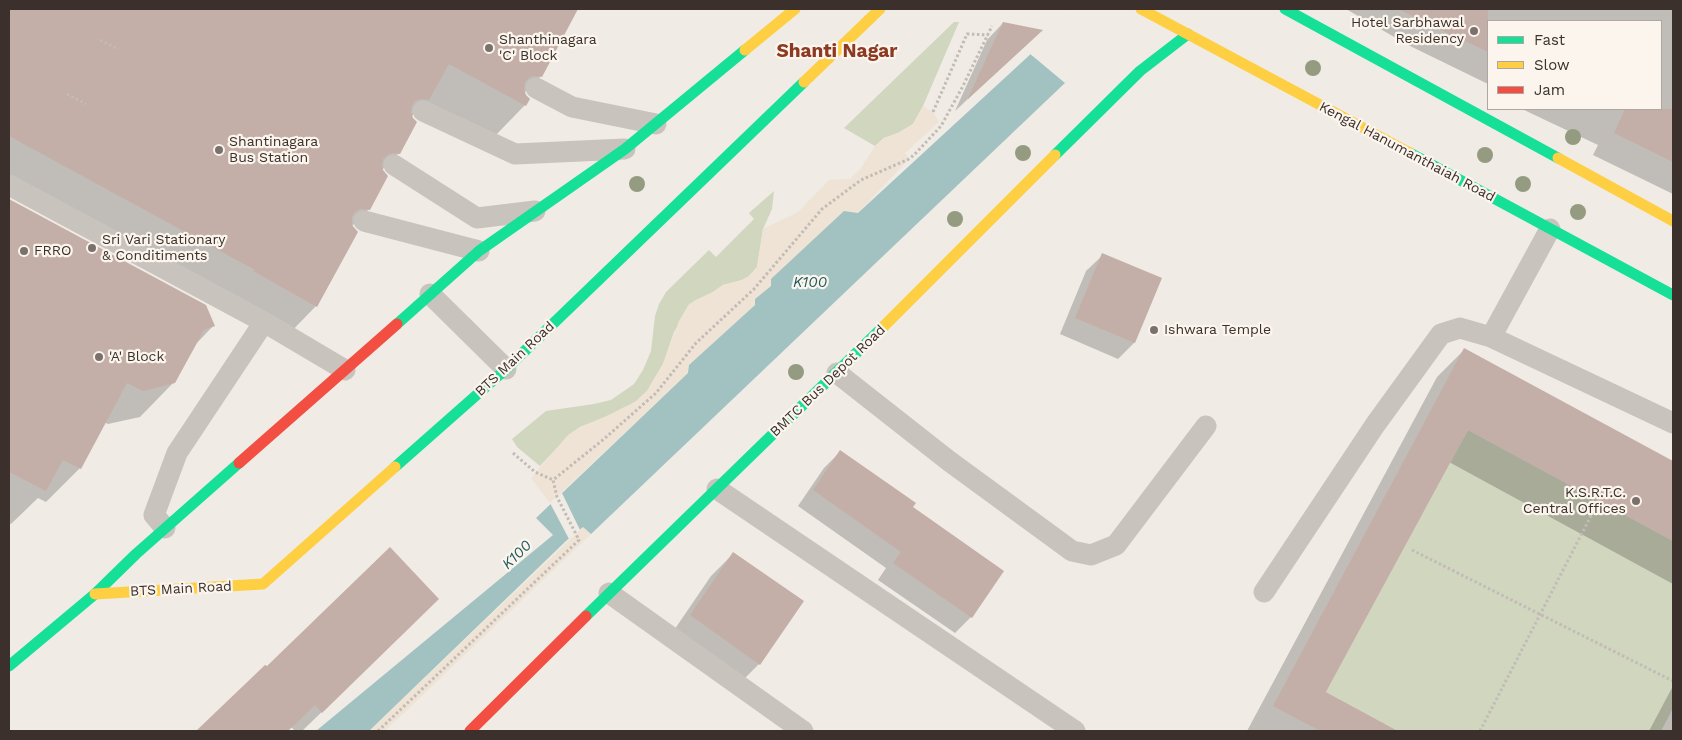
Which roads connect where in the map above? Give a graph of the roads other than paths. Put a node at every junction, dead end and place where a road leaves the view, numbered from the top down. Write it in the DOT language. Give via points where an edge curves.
graph roads {
  1 [pos="880,9"];
  2 [pos="1285,9"];
  3 [pos="789,10"];
  4 [pos="1145,10"];
  5 [pos="1188,34"];
  6 [pos="536,88"];
  7 [pos="423,111"];
  8 [pos="656,124"];
  9 [pos="625,150"];
  10 [pos="394,165"];
  11 [pos="9,185"];
  12 [pos="535,211"];
  13 [pos="364,221"];
  14 [pos="1673,221"];
  15 [pos="1550,229"];
  16 [pos="479,251"];
  17 [pos="430,294"];
  18 [pos="1673,295"];
  19 [pos="264,322"];
  20 [pos="1491,337"];
  21 [pos="506,368"];
  22 [pos="344,370"];
  23 [pos="837,373"];
  24 [pos="1673,423"];
  25 [pos="1206,426"];
  26 [pos="717,489"];
  27 [pos="165,528"];
  28 [pos="1264,592"];
  29 [pos="609,593"];
  30 [pos="94,594"];
  31 [pos="9,666"];
  32 [pos="793,728"];
  33 [pos="470,731"];
  34 [pos="1075,731"];
  1 -- 21 [label="street, BTS Main Road"];
  2 -- 14 [label="street"];
  3 -- 8 [label="street, BTS Main Road"];
  4 -- 5 [label="street, Kengal Hanumanthaiah Road"];
  5 -- 15 [label="street, Kengal Hanumanthaiah Road"];
  5 -- 23 [label="street, BMTC Bus Depot Road" via="1140,71"];
  6 -- 8 [label="lane" via="572,107"];
  7 -- 9 [label="lane" via="515,154"];
  8 -- 9 [label="street, BTS Main Road"];
  9 -- 12 [label="street, BTS Main Road"];
  10 -- 12 [label="lane" via="477,218"];
  11 -- 19 [label="lane"];
  12 -- 16 [label="street, BTS Main Road"];
  13 -- 16 [label="lane"];
  15 -- 18 [label="street, Kengal Hanumanthaiah Road"];
  15 -- 20 [label="lane"];
  16 -- 17 [label="street, BTS Main Road"];
  17 -- 21 [label="lane"];
  17 -- 22 [label="street, BTS Main Road"];
  19 -- 22 [label="lane"];
  19 -- 27 [label="lane" via="177,454 154,515"];
  20 -- 24 [label="lane"];
  20 -- 28 [label="lane" via="1460,328 1441,334"];
  21 -- 30 [label="street, BTS Main Road" via="262,584"];
  22 -- 27 [label="street, BTS Main Road"];
  23 -- 25 [label="lane" via="949,461 1072,551 1091,555 1116,545"];
  23 -- 26 [label="street, BMTC Bus Depot Road"];
  26 -- 29 [label="street, BMTC Bus Depot Road"];
  26 -- 34 [label="lane"];
  27 -- 30 [label="street, BTS Main Road"];
  29 -- 32 [label="lane"];
  29 -- 33 [label="street, BMTC Bus Depot Road"];
  30 -- 31 [label="street, BTS Main Road"];
}
